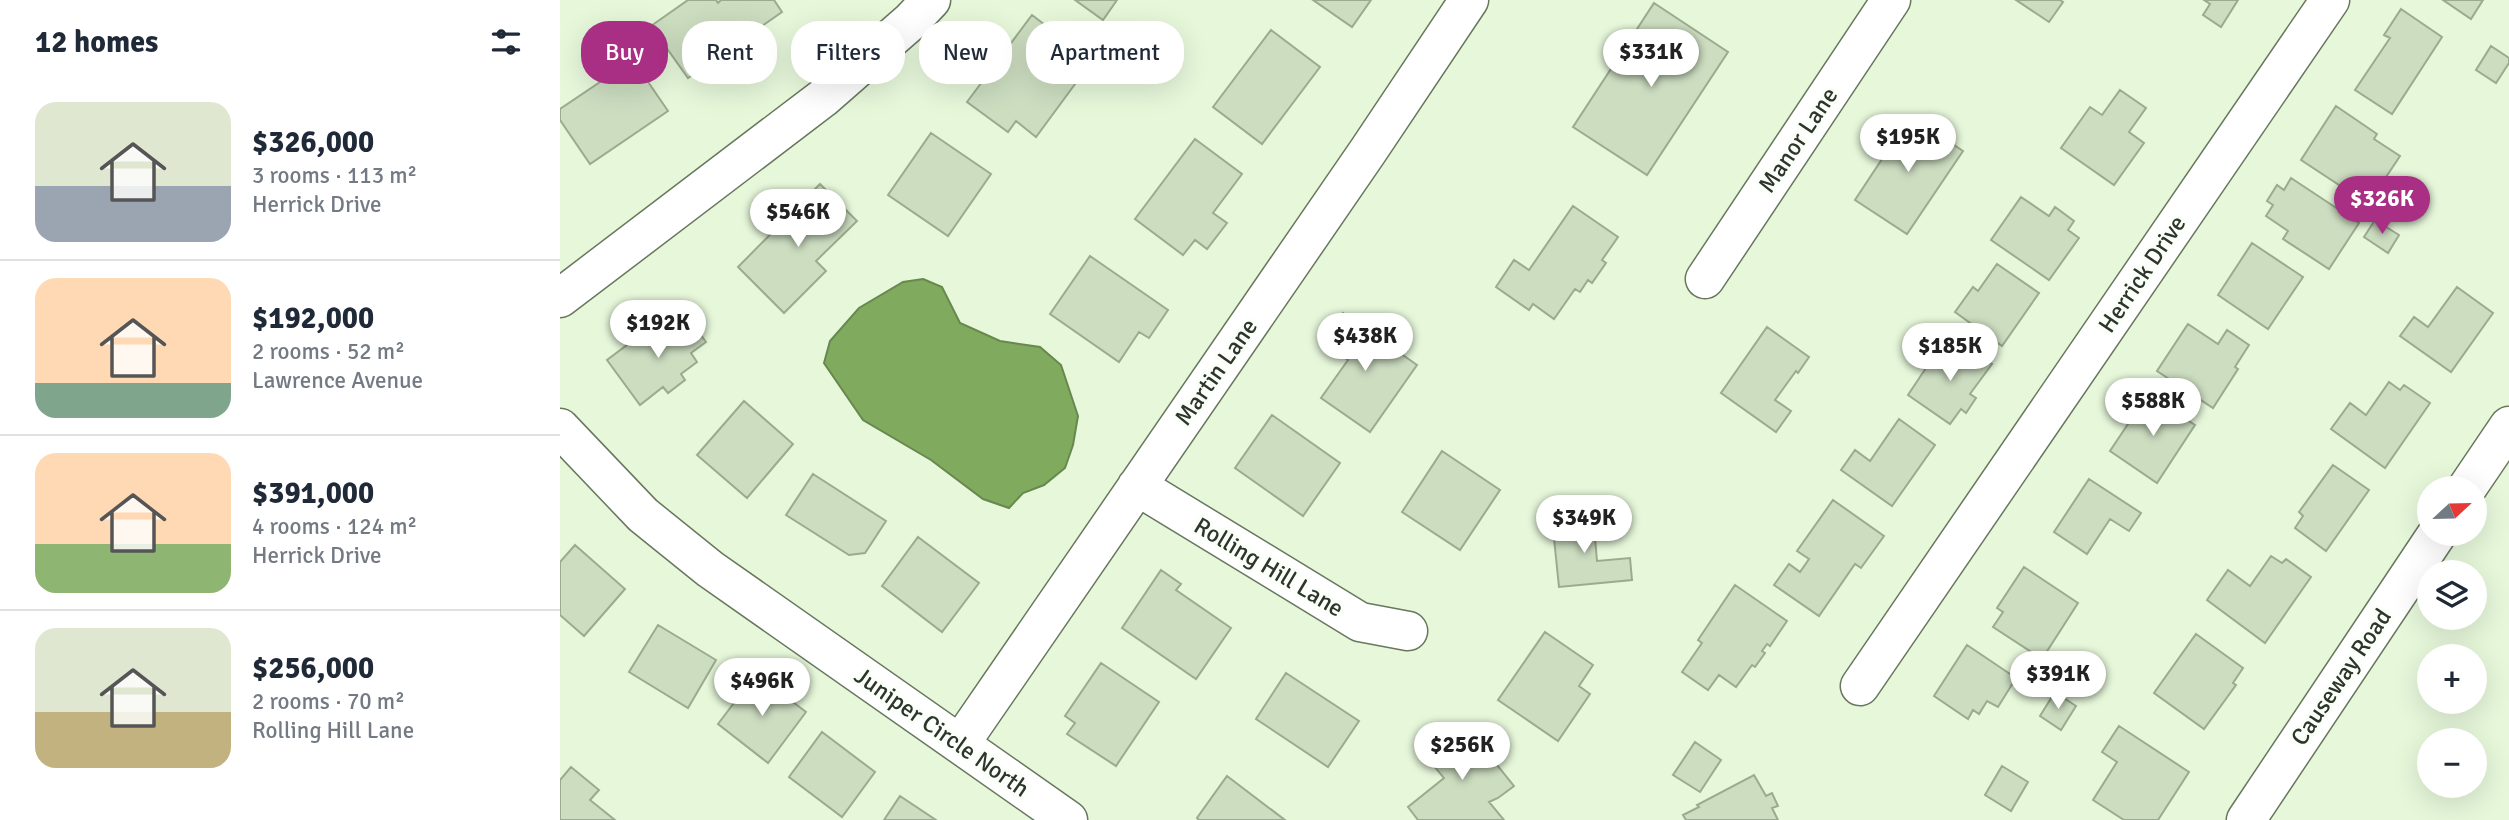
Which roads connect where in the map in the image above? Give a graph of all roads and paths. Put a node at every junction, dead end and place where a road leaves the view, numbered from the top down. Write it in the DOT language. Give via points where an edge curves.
graph roads {
  1 [pos="931,0"];
  2 [pos="1469,0"];
  3 [pos="1891,0"];
  4 [pos="2330,0"];
  5 [pos="1705,279"];
  6 [pos="560,298"];
  7 [pos="2509,426"];
  8 [pos="560,428"];
  9 [pos="2475,476"];
  10 [pos="1138,486"];
  11 [pos="2429,546"];
  12 [pos="1408,631"];
  13 [pos="1860,686"];
  14 [pos="960,744"];
  15 [pos="1068,820"];
  16 [pos="2246,820"];
  1 -- 6 [label="street" via="824,98"];
  2 -- 10 [label="street, Martin Lane"];
  3 -- 5 [label="street, Manor Lane"];
  4 -- 13 [label="street, Herrick Drive"];
  7 -- 9 [label="street"];
  8 -- 14 [label="street, Juniper Circle North" via="643,515 710,569"];
  10 -- 12 [label="street, Rolling Hill Lane" via="1360,622"];
  10 -- 14 [label="street, Martin Lane"];
  11 -- 16 [label="street, Causeway Road"];
  14 -- 15 [label="street, Juniper Circle North"];
}
